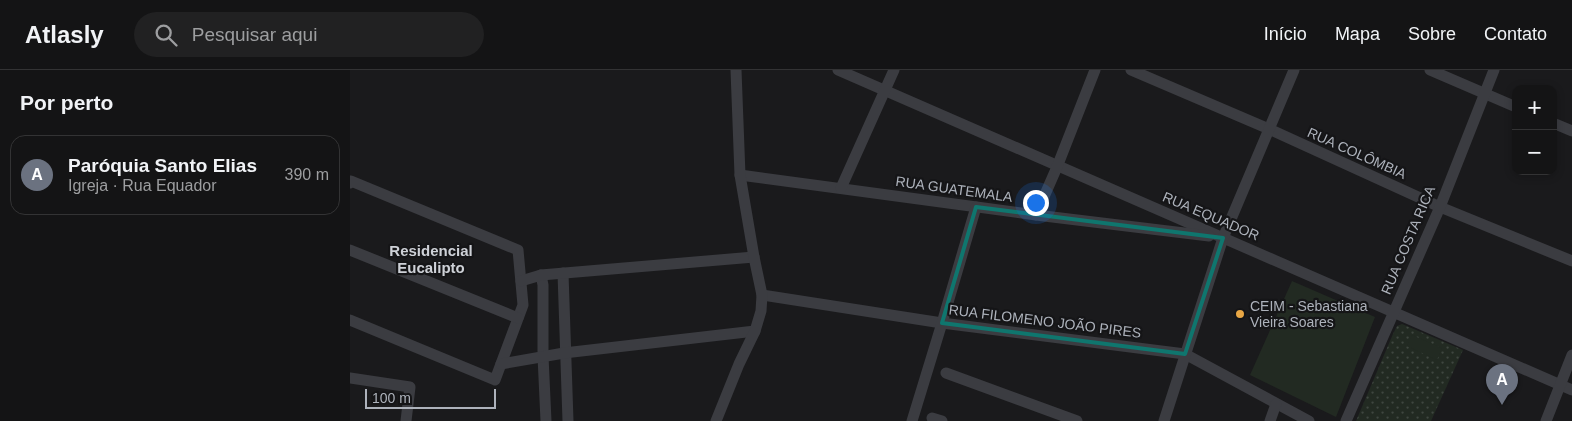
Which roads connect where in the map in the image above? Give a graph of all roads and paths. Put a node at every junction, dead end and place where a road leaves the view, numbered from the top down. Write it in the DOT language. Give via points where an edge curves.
graph roads {
  1 [pos="736,70"];
  2 [pos="838,70"];
  3 [pos="894,70"];
  4 [pos="1095,70"];
  5 [pos="1131,70"];
  6 [pos="1294,70"];
  7 [pos="1430,70"];
  8 [pos="1494,70"];
  9 [pos="885,90"];
  10 [pos="1485,94"];
  11 [pos="1512,105"];
  12 [pos="1557,125"];
  13 [pos="1268,129"];
  14 [pos="1572,131"];
  15 [pos="1057,167"];
  16 [pos="740,175"];
  17 [pos="350,182"];
  18 [pos="840,188"];
  19 [pos="976,207"];
  20 [pos="1440,207"];
  21 [pos="1036,215"];
  22 [pos="1224,238"];
  23 [pos="350,250"];
  24 [pos="754,258"];
  25 [pos="1572,261"];
  26 [pos="563,273"];
  27 [pos="541,275"];
  28 [pos="521,281"];
  29 [pos="762,295"];
  30 [pos="1394,313"];
  31 [pos="518,318"];
  32 [pos="350,320"];
  33 [pos="942,324"];
  34 [pos="756,331"];
  35 [pos="564,353"];
  36 [pos="1185,354"];
  37 [pos="1572,355"];
  38 [pos="543,356"];
  39 [pos="501,364"];
  40 [pos="946,374"];
  41 [pos="350,378"];
  42 [pos="1559,384"];
  43 [pos="1572,390"];
  44 [pos="1276,404"];
  45 [pos="406,421"];
  46 [pos="546,421"];
  47 [pos="568,421"];
  48 [pos="716,421"];
  49 [pos="912,421"];
  50 [pos="1077,421"];
  51 [pos="1164,421"];
  52 [pos="1270,421"];
  53 [pos="1309,421"];
  54 [pos="1346,421"];
  55 [pos="1546,421"];
  1 -- 16 [label="street"];
  2 -- 9 [label="street, RUA EQUADOR"];
  3 -- 9 [label="street"];
  4 -- 15 [label="street"];
  5 -- 13 [label="street, RUA COLÔMBIA"];
  6 -- 13 [label="street"];
  7 -- 10 [label="street"];
  8 -- 10 [label="street, RUA COSTA RICA"];
  9 -- 15 [label="street, RUA EQUADOR"];
  9 -- 18 [label="street"];
  10 -- 11 [label="street"];
  10 -- 20 [label="street, RUA COSTA RICA"];
  12 -- 14 [label="street"];
  13 -- 20 [label="street, RUA COLÔMBIA"];
  13 -- 22 [label="street"];
  15 -- 21 [label="street"];
  15 -- 22 [label="street, RUA EQUADOR"];
  16 -- 18 [label="street, RUA GUATEMALA"];
  16 -- 24 [label="street"];
  17 -- 28 [label="street" via="518,250"];
  18 -- 19 [label="street, RUA GUATEMALA"];
  19 -- 21 [label="street, RUA GUATEMALA"];
  19 -- 33 [label="street"];
  20 -- 25 [label="street, RUA COLÔMBIA"];
  20 -- 30 [label="street, RUA COSTA RICA"];
  21 -- 22 [label="street, RUA GUATEMALA"];
  22 -- 30 [label="street, RUA EQUADOR"];
  22 -- 36 [label="street"];
  23 -- 31 [label="street"];
  24 -- 26 [label="street"];
  24 -- 29 [label="street"];
  26 -- 27 [label="street"];
  26 -- 35 [label="street"];
  27 -- 28 [label="street"];
  27 -- 38 [label="street"];
  28 -- 31 [label="street" via="523,305"];
  29 -- 33 [label="street, RUA FILOMENO JOÃO PIRES"];
  29 -- 34 [label="street"];
  30 -- 42 [label="street, RUA EQUADOR"];
  30 -- 54 [label="street, RUA COSTA RICA"];
  31 -- 39 [label="street"];
  32 -- 39 [label="street" via="495,380"];
  33 -- 36 [label="street, RUA FILOMENO JOÃO PIRES"];
  33 -- 49 [label="street"];
  34 -- 35 [label="street"];
  34 -- 48 [label="street"];
  35 -- 38 [label="street"];
  35 -- 47 [label="street"];
  36 -- 44 [label="street, RUA FILOMENO JOÃO PIRES"];
  36 -- 51 [label="street"];
  37 -- 42 [label="street"];
  38 -- 39 [label="street"];
  38 -- 46 [label="street"];
  40 -- 50 [label="street"];
  41 -- 45 [label="street" via="410,387"];
  42 -- 43 [label="street, RUA EQUADOR"];
  42 -- 55 [label="street"];
  44 -- 52 [label="street"];
  44 -- 53 [label="street, RUA FILOMENO JOÃO PIRES"];
}
